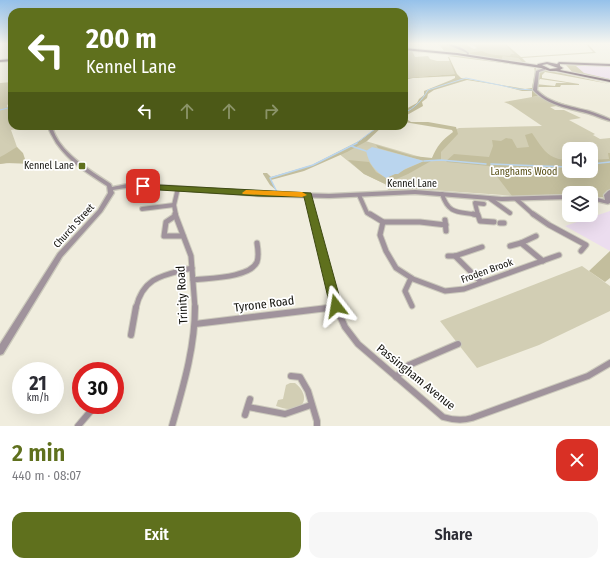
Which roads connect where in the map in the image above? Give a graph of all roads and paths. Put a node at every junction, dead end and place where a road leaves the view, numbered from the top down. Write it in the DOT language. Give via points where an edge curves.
graph roads {
  1 [pos="524,64"];
  2 [pos="559,64"];
  3 [pos="586,64"];
  4 [pos="610,65"];
  5 [pos="541,67"];
  6 [pos="560,67"];
  7 [pos="556,70"];
  8 [pos="577,74"];
  9 [pos="610,81"];
  10 [pos="610,120"];
  11 [pos="52,130"];
  12 [pos="178,188"];
  13 [pos="111,189"];
  14 [pos="610,192"];
  15 [pos="442,194"];
  16 [pos="308,195"];
  17 [pos="359,195"];
  18 [pos="562,197"];
  19 [pos="488,198"];
  20 [pos="516,199"];
  21 [pos="598,200"];
  22 [pos="609,202"];
  23 [pos="484,204"];
  24 [pos="174,205"];
  25 [pos="142,210"];
  26 [pos="510,213"];
  27 [pos="478,215"];
  28 [pos="175,216"];
  29 [pos="383,222"];
  30 [pos="494,222"];
  31 [pos="446,225"];
  32 [pos="183,236"];
  33 [pos="536,236"];
  34 [pos="521,242"];
  35 [pos="258,243"];
  36 [pos="510,246"];
  37 [pos="482,247"];
  38 [pos="581,251"];
  39 [pos="559,255"];
  40 [pos="448,256"];
  41 [pos="455,256"];
  42 [pos="543,260"];
  43 [pos="192,268"];
  44 [pos="410,278"];
  45 [pos="193,280"];
  46 [pos="481,282"];
  47 [pos="336,306"];
  48 [pos="412,306"];
  49 [pos="195,324"];
  50 [pos="131,335"];
  51 [pos="458,344"];
  52 [pos="0,351"];
  53 [pos="610,363"];
  54 [pos="291,376"];
  55 [pos="396,377"];
  56 [pos="250,399"];
  57 [pos="311,405"];
  58 [pos="248,407"];
  59 [pos="88,414"];
  60 [pos="245,415"];
  61 [pos="78,426"];
  62 [pos="172,426"];
  63 [pos="317,426"];
  1 -- 5 [label="main road"];
  2 -- 6 [label="main road"];
  3 -- 4 [label="main road"];
  5 -- 6 [label="main road" via="549,64"];
  5 -- 7 [label="main road"];
  5 -- 10 [label="street" via="535,86 538,94 553,102"];
  6 -- 7 [label="main road"];
  6 -- 8 [label="main road"];
  7 -- 8 [label="main road"];
  8 -- 9 [label="main road"];
  11 -- 13 [label="street" via="56,140 76,164 110,185"];
  12 -- 13 [label="street, Kennel Lane" via="132,186"];
  12 -- 16 [label="street, Kennel Lane"];
  12 -- 24 [label="street, Trinity Road"];
  13 -- 52 [label="street, Church Street" via="108,200 100,211 60,255"];
  14 -- 22 [label="street" via="607,195"];
  15 -- 17 [label="street, Kennel Lane" via="403,192"];
  15 -- 19 [label="street, Kennel Lane"];
  15 -- 27 [label="street" via="445,204 452,211"];
  16 -- 17 [label="street, Kennel Lane"];
  16 -- 47 [label="street, Passingham Avenue"];
  17 -- 29 [label="street" via="367,213"];
  18 -- 20 [label="street, Kennel Lane"];
  19 -- 20 [label="street, Kennel Lane"];
  19 -- 26 [label="street"];
  20 -- 38 [label="street" via="536,217 586,245"];
  21 -- 22 [label="street"];
  23 -- 27 [label="street" via="475,203"];
  24 -- 25 [label="street"];
  24 -- 28 [label="street, Trinity Road"];
  27 -- 30 [label="street" via="480,221"];
  28 -- 32 [label="street, Trinity Road"];
  28 -- 32 [label="street" via="166,222 164,236"];
  29 -- 31 [label="street"];
  29 -- 44 [label="street, Froden Brook" via="380,235 386,251 396,268"];
  32 -- 43 [label="street, Trinity Road" via="188,245"];
  33 -- 34 [label="street"];
  34 -- 36 [label="street"];
  34 -- 42 [label="street"];
  35 -- 45 [label="street" via="258,261 249,271"];
  37 -- 41 [label="street"];
  39 -- 42 [label="street, Froden Brook"];
  40 -- 41 [label="street"];
  41 -- 46 [label="street"];
  42 -- 46 [label="street, Froden Brook"];
  43 -- 45 [label="street, Trinity Road"];
  43 -- 50 [label="street" via="162,275 146,283 141,290"];
  44 -- 46 [label="street, Froden Brook" via="438,289 453,291 464,290"];
  44 -- 48 [label="street" via="405,291"];
  45 -- 49 [label="street, Trinity Road"];
  47 -- 49 [label="street, Tyrone Road"];
  47 -- 55 [label="street, Passingham Avenue" via="350,335"];
  49 -- 62 [label="street, Trinity Road" via="189,364"];
  51 -- 55 [label="street" via="409,365"];
  53 -- 55 [label="street, Passingham Avenue" via="588,376 462,421 454,421 443,416"];
  54 -- 57 [label="street" via="300,377 308,391"];
  56 -- 58 [label="street"];
  57 -- 58 [label="street" via="285,414"];
  57 -- 63 [label="street"];
  58 -- 60 [label="street"];
  59 -- 61 [label="street"];
}
